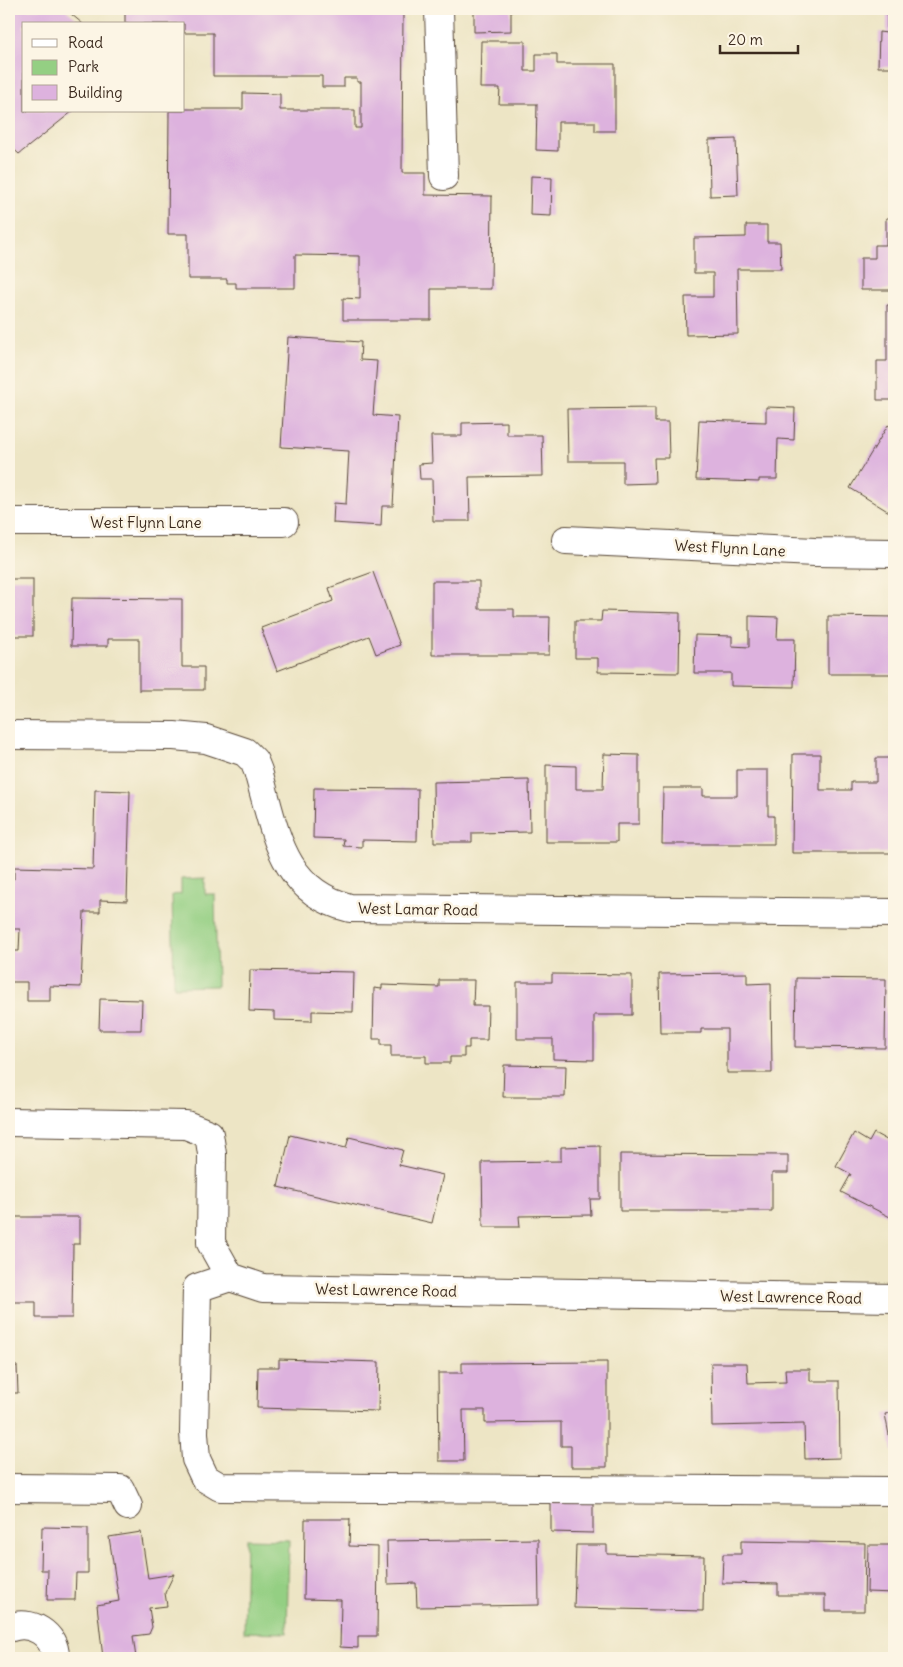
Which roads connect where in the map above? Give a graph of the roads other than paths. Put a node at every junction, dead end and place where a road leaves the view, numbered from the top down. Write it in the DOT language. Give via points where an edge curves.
graph roads {
  1 [pos="440,9"];
  2 [pos="444,176"];
  3 [pos="9,522"];
  4 [pos="284,522"];
  5 [pos="566,540"];
  6 [pos="894,553"];
  7 [pos="9,735"];
  8 [pos="894,913"];
  9 [pos="9,1122"];
  10 [pos="230,1277"];
  11 [pos="894,1298"];
  12 [pos="9,1488"];
  13 [pos="894,1491"];
  14 [pos="128,1506"];
  15 [pos="9,1628"];
  16 [pos="55,1658"];
  1 -- 2 [label="street"];
  3 -- 4 [label="street, West Flynn Lane"];
  5 -- 6 [label="street, West Flynn Lane"];
  7 -- 8 [label="street, West Lamar Road" via="174,736 206,739 242,750 254,761 279,844 291,869 316,894 350,908"];
  9 -- 10 [label="street" via="186,1125 209,1134 212,1154 211,1243"];
  10 -- 11 [label="street, West Lawrence Road" via="263,1288"];
  10 -- 13 [label="street" via="197,1288 196,1459 205,1478 220,1487"];
  12 -- 14 [label="street" via="120,1489"];
  15 -- 16 [label="street" via="26,1625 37,1628 52,1643"];
}
